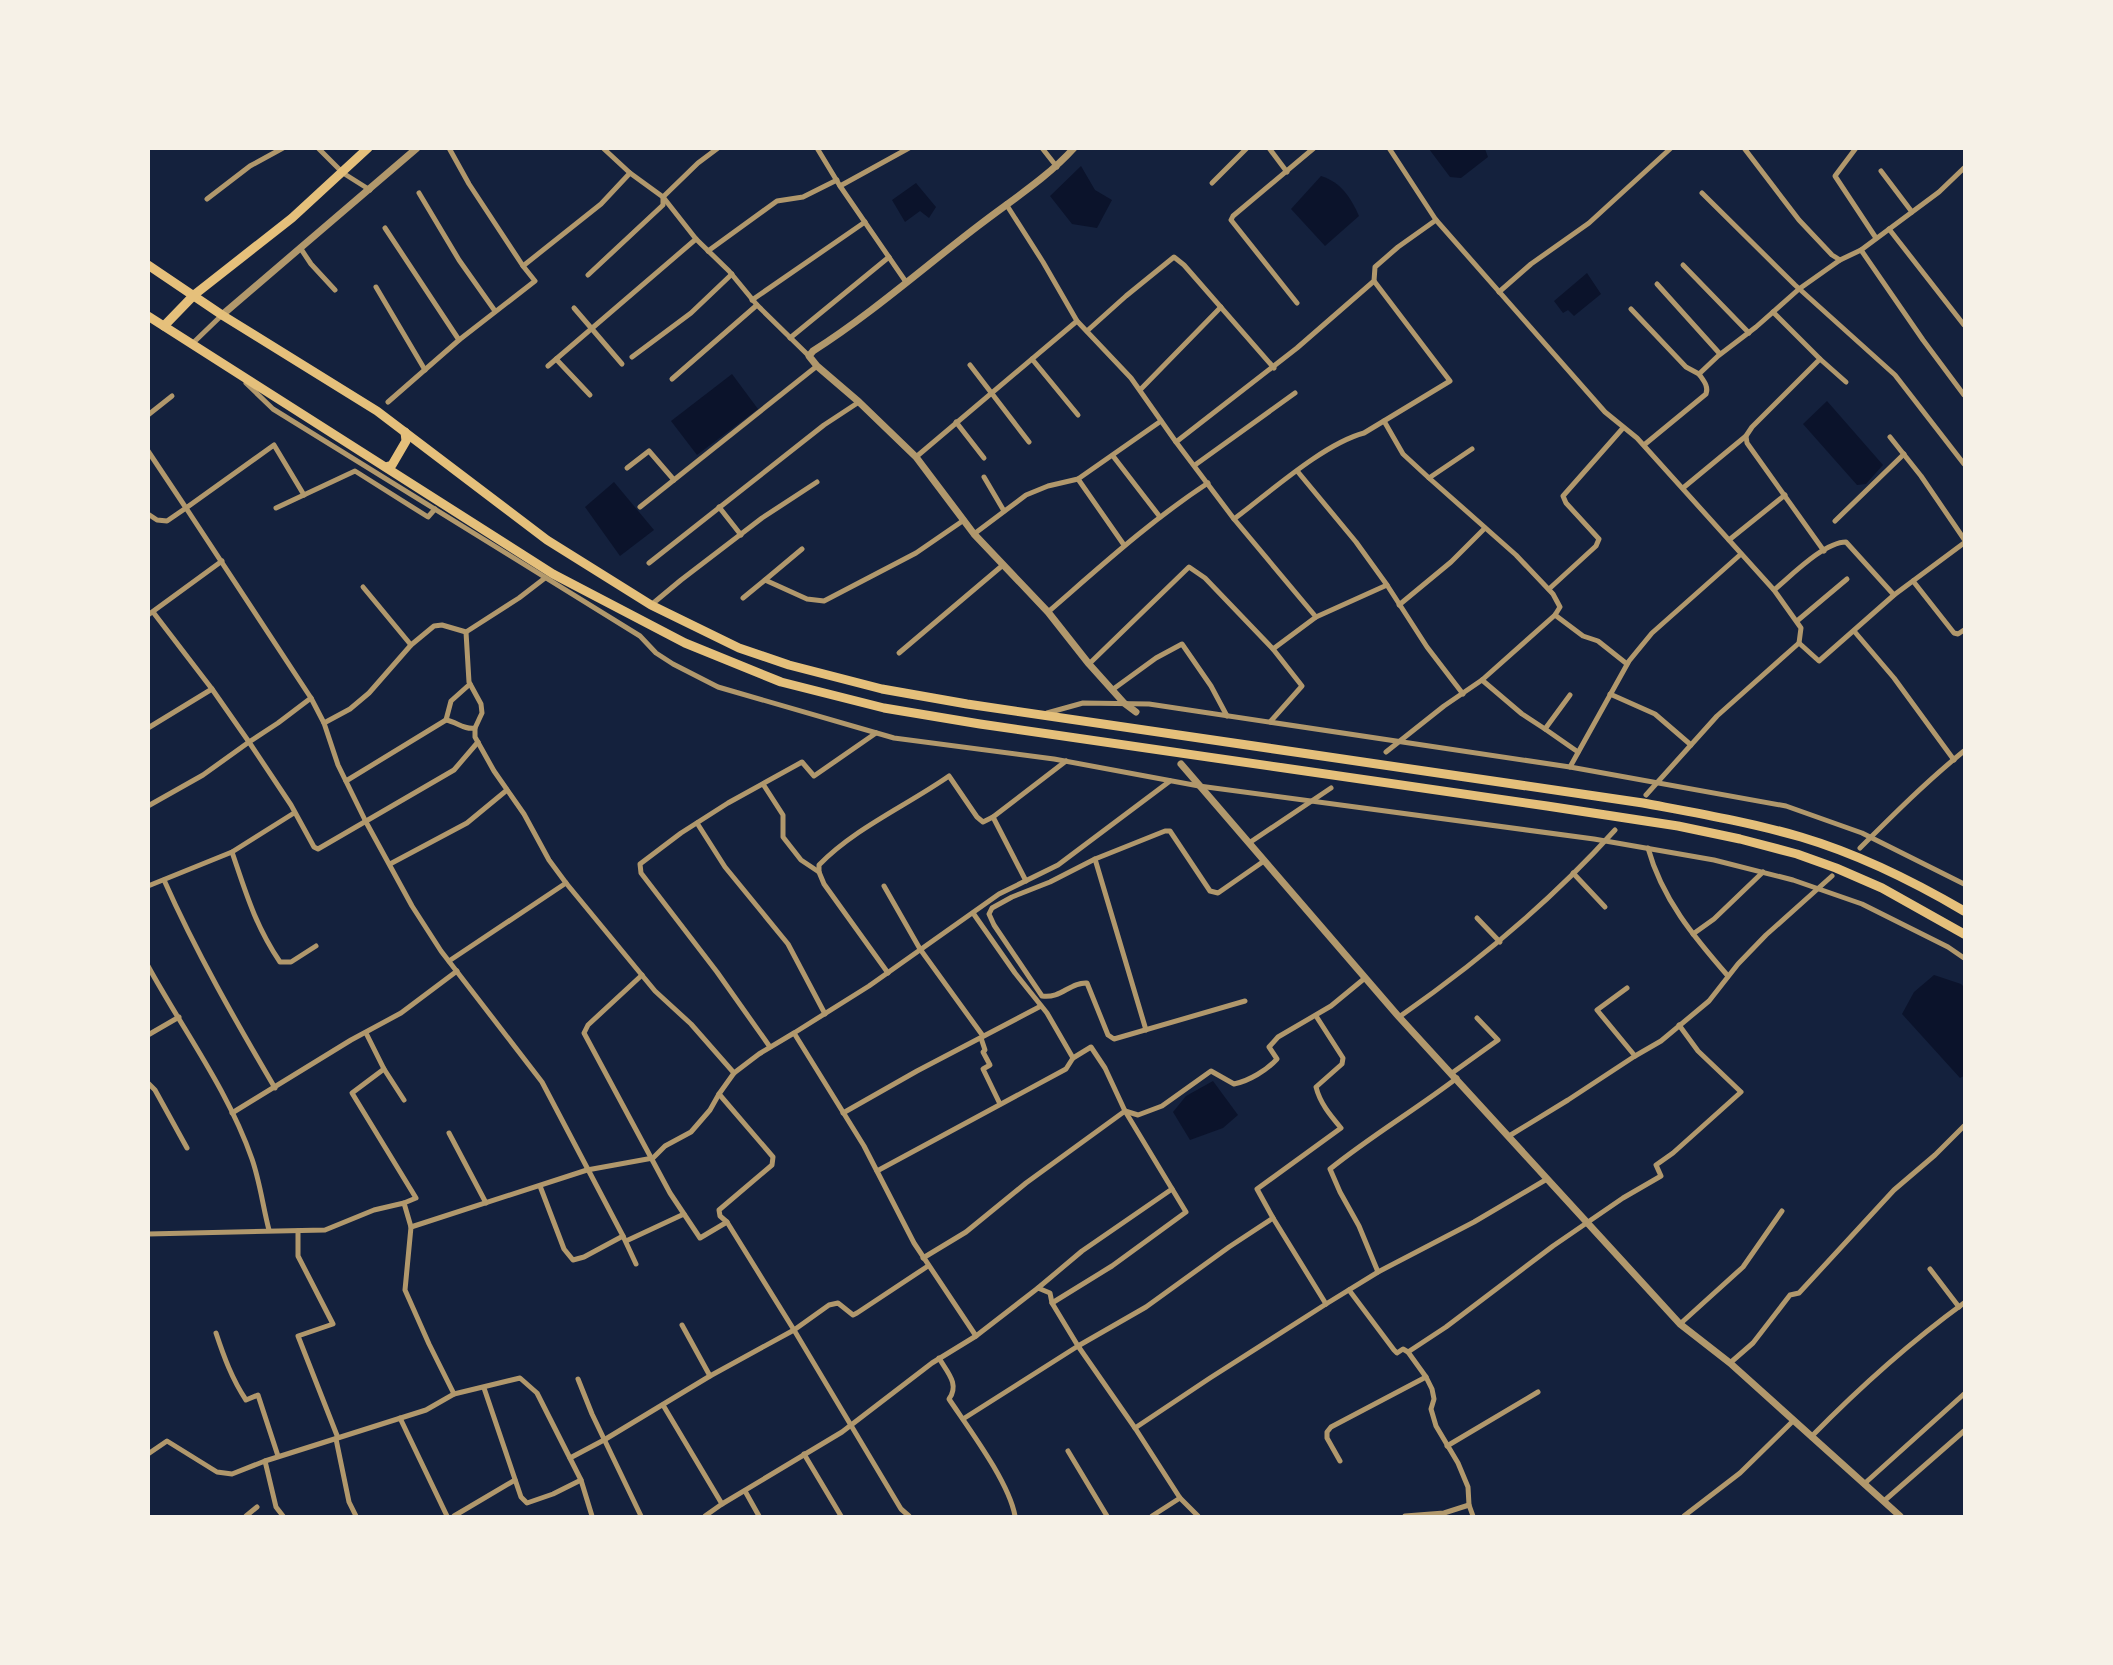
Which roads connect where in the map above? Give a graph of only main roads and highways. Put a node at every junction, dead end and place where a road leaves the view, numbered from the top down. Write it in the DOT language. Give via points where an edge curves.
graph roads {
  1 [pos="368,148"];
  2 [pos="148,265"];
  3 [pos="194,295"];
  4 [pos="148,316"];
  5 [pos="164,326"];
  6 [pos="405,432"];
  7 [pos="386,467"];
  8 [pos="1965,911"];
  9 [pos="1965,934"];
  1 -- 3 [label="highway" via="292,218"];
  2 -- 3 [label="highway"];
  3 -- 5 [label="highway"];
  3 -- 6 [label="highway"];
  4 -- 5 [label="highway"];
  5 -- 7 [label="highway"];
  6 -- 7 [label="highway" via="406,441 392,465"];
  6 -- 8 [label="highway" via="548,540 651,606 740,648 831,678 1040,715 1698,813 1832,848"];
  7 -- 9 [label="highway" via="549,576 685,644 781,682 885,708 980,724 1688,828 1768,846 1836,868 1882,888"];
}
